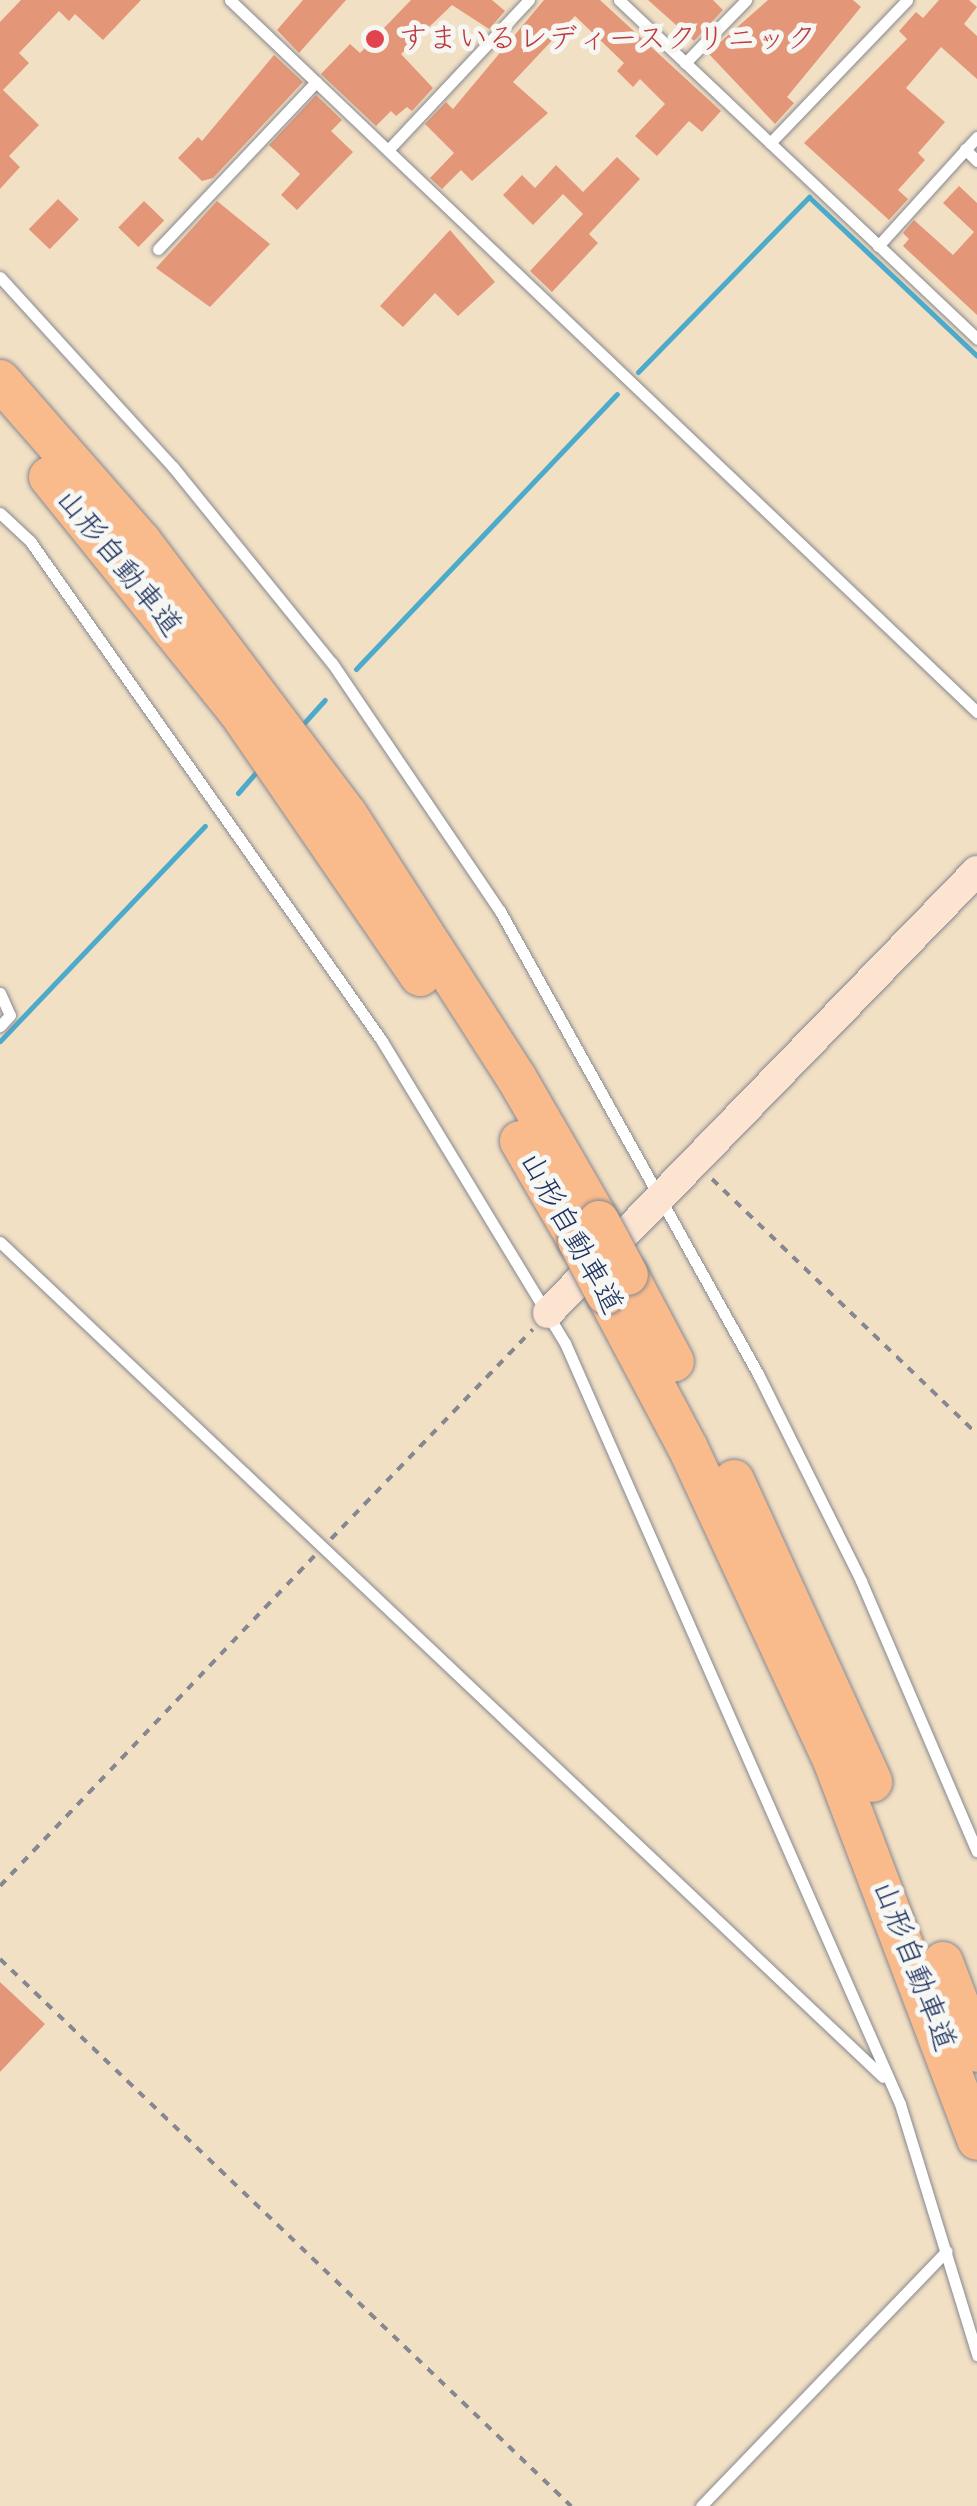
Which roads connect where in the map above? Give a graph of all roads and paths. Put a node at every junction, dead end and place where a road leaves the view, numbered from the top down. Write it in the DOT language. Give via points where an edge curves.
graph roads {
  1 [pos="230,0"];
  2 [pos="529,0"];
  3 [pos="619,0"];
  4 [pos="746,0"];
  5 [pos="907,0"];
  6 [pos="686,62"];
  7 [pos="316,82"];
  8 [pos="977,137"];
  9 [pos="770,143"];
  10 [pos="388,150"];
  11 [pos="965,150"];
  12 [pos="977,161"];
  13 [pos="878,246"];
  14 [pos="158,249"];
  15 [pos="0,277"];
  16 [pos="977,339"];
  17 [pos="0,380"];
  18 [pos="0,420"];
  19 [pos="0,513"];
  20 [pos="977,712"];
  21 [pos="977,871"];
  22 [pos="0,993"];
  23 [pos="0,1026"];
  24 [pos="694,1162"];
  25 [pos="662,1195"];
  26 [pos="588,1231"];
  27 [pos="0,1242"];
  28 [pos="548,1313"];
  29 [pos="977,1434"];
  30 [pos="320,1550"];
  31 [pos="977,1851"];
  32 [pos="0,1886"];
  33 [pos="0,1959"];
  34 [pos="963,2041"];
  35 [pos="889,2082"];
  36 [pos="977,2140"];
  37 [pos="946,2251"];
  38 [pos="977,2355"];
  39 [pos="570,2506"];
  40 [pos="701,2506"];
  1 -- 7 [label="lane"];
  2 -- 10 [label="lane"];
  3 -- 6 [label="lane"];
  4 -- 6 [label="lane"];
  5 -- 9 [label="lane"];
  6 -- 9 [label="lane"];
  7 -- 10 [label="lane"];
  7 -- 14 [label="lane"];
  8 -- 11 [label="lane"];
  9 -- 13 [label="lane"];
  10 -- 20 [label="lane"];
  11 -- 12 [label="lane"];
  11 -- 13 [label="lane"];
  13 -- 16 [label="lane"];
  15 -- 25 [label="lane" via="174,467 332,663 500,912"];
  17 -- 26 [label="highway, 山形自動車道" via="141,541 346,814 516,1077"];
  18 -- 26 [label="highway, 山形自動車道" via="118,558 282,774"];
  19 -- 28 [label="lane" via="30,542 382,1041"];
  21 -- 24 [label="street"];
  22 -- 23 [label="lane" via="10,1015"];
  24 -- 25 [label="street"];
  24 -- 29 [label="path"];
  25 -- 28 [label="street"];
  25 -- 31 [label="lane" via="861,1581"];
  26 -- 34 [label="highway, 山形自動車道, bridge"];
  27 -- 30 [label="lane"];
  28 -- 30 [label="path"];
  28 -- 35 [label="lane"];
  30 -- 32 [label="path"];
  30 -- 35 [label="lane"];
  33 -- 39 [label="path"];
  34 -- 36 [label="highway, 山形自動車道" via="961,2092"];
  35 -- 37 [label="lane"];
  37 -- 38 [label="lane"];
  37 -- 40 [label="lane"];
}
